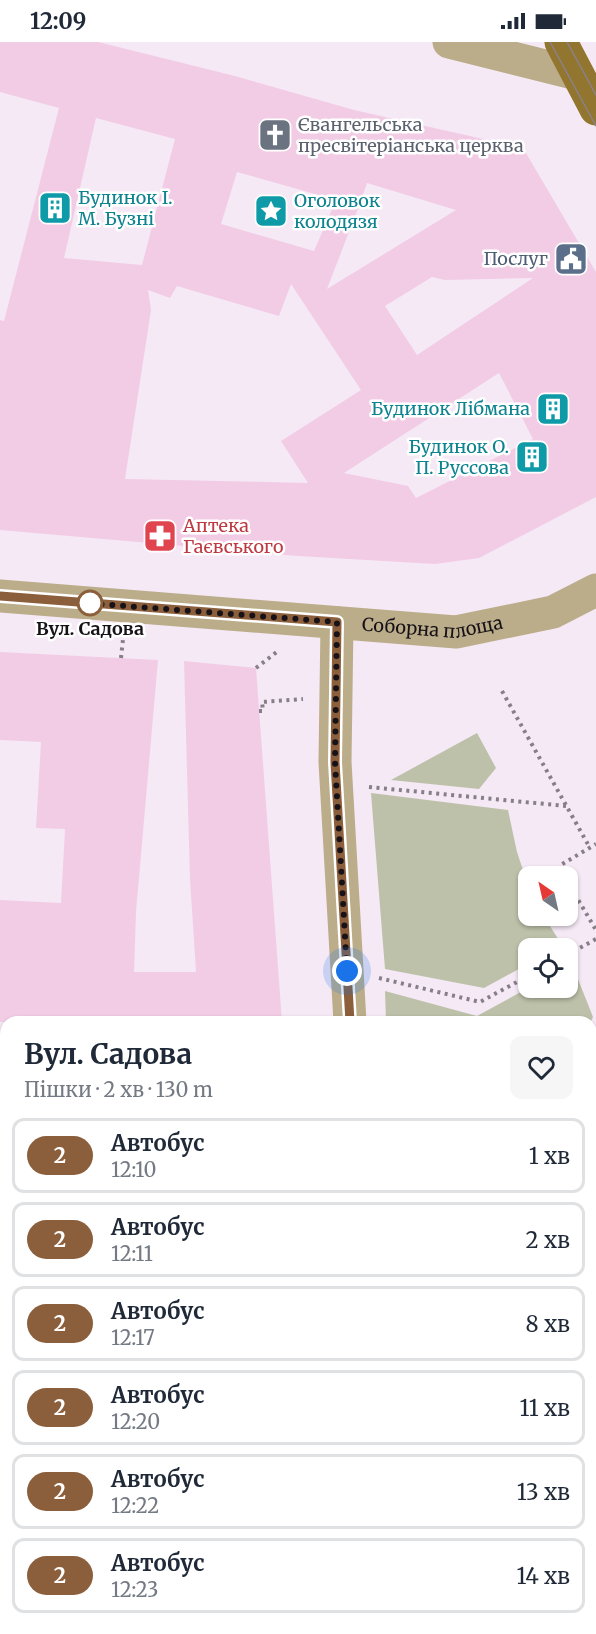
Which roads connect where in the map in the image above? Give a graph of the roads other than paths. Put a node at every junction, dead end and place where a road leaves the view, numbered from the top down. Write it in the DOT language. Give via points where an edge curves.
graph roads {
  1 [pos="448,42"];
  2 [pos="561,42"];
  3 [pos="577,74"];
  4 [pos="596,109"];
  5 [pos="596,590"];
  6 [pos="0,596"];
  7 [pos="337,622"];
  8 [pos="350,1016"];
  1 -- 3 [label="street"];
  2 -- 3 [label="main road"];
  3 -- 4 [label="main road"];
  5 -- 7 [label="street, Соборна площа" via="553,612 456,632"];
  6 -- 7 [label="street"];
  7 -- 8 [label="street, Соборна площа" via="337,784"];
}
